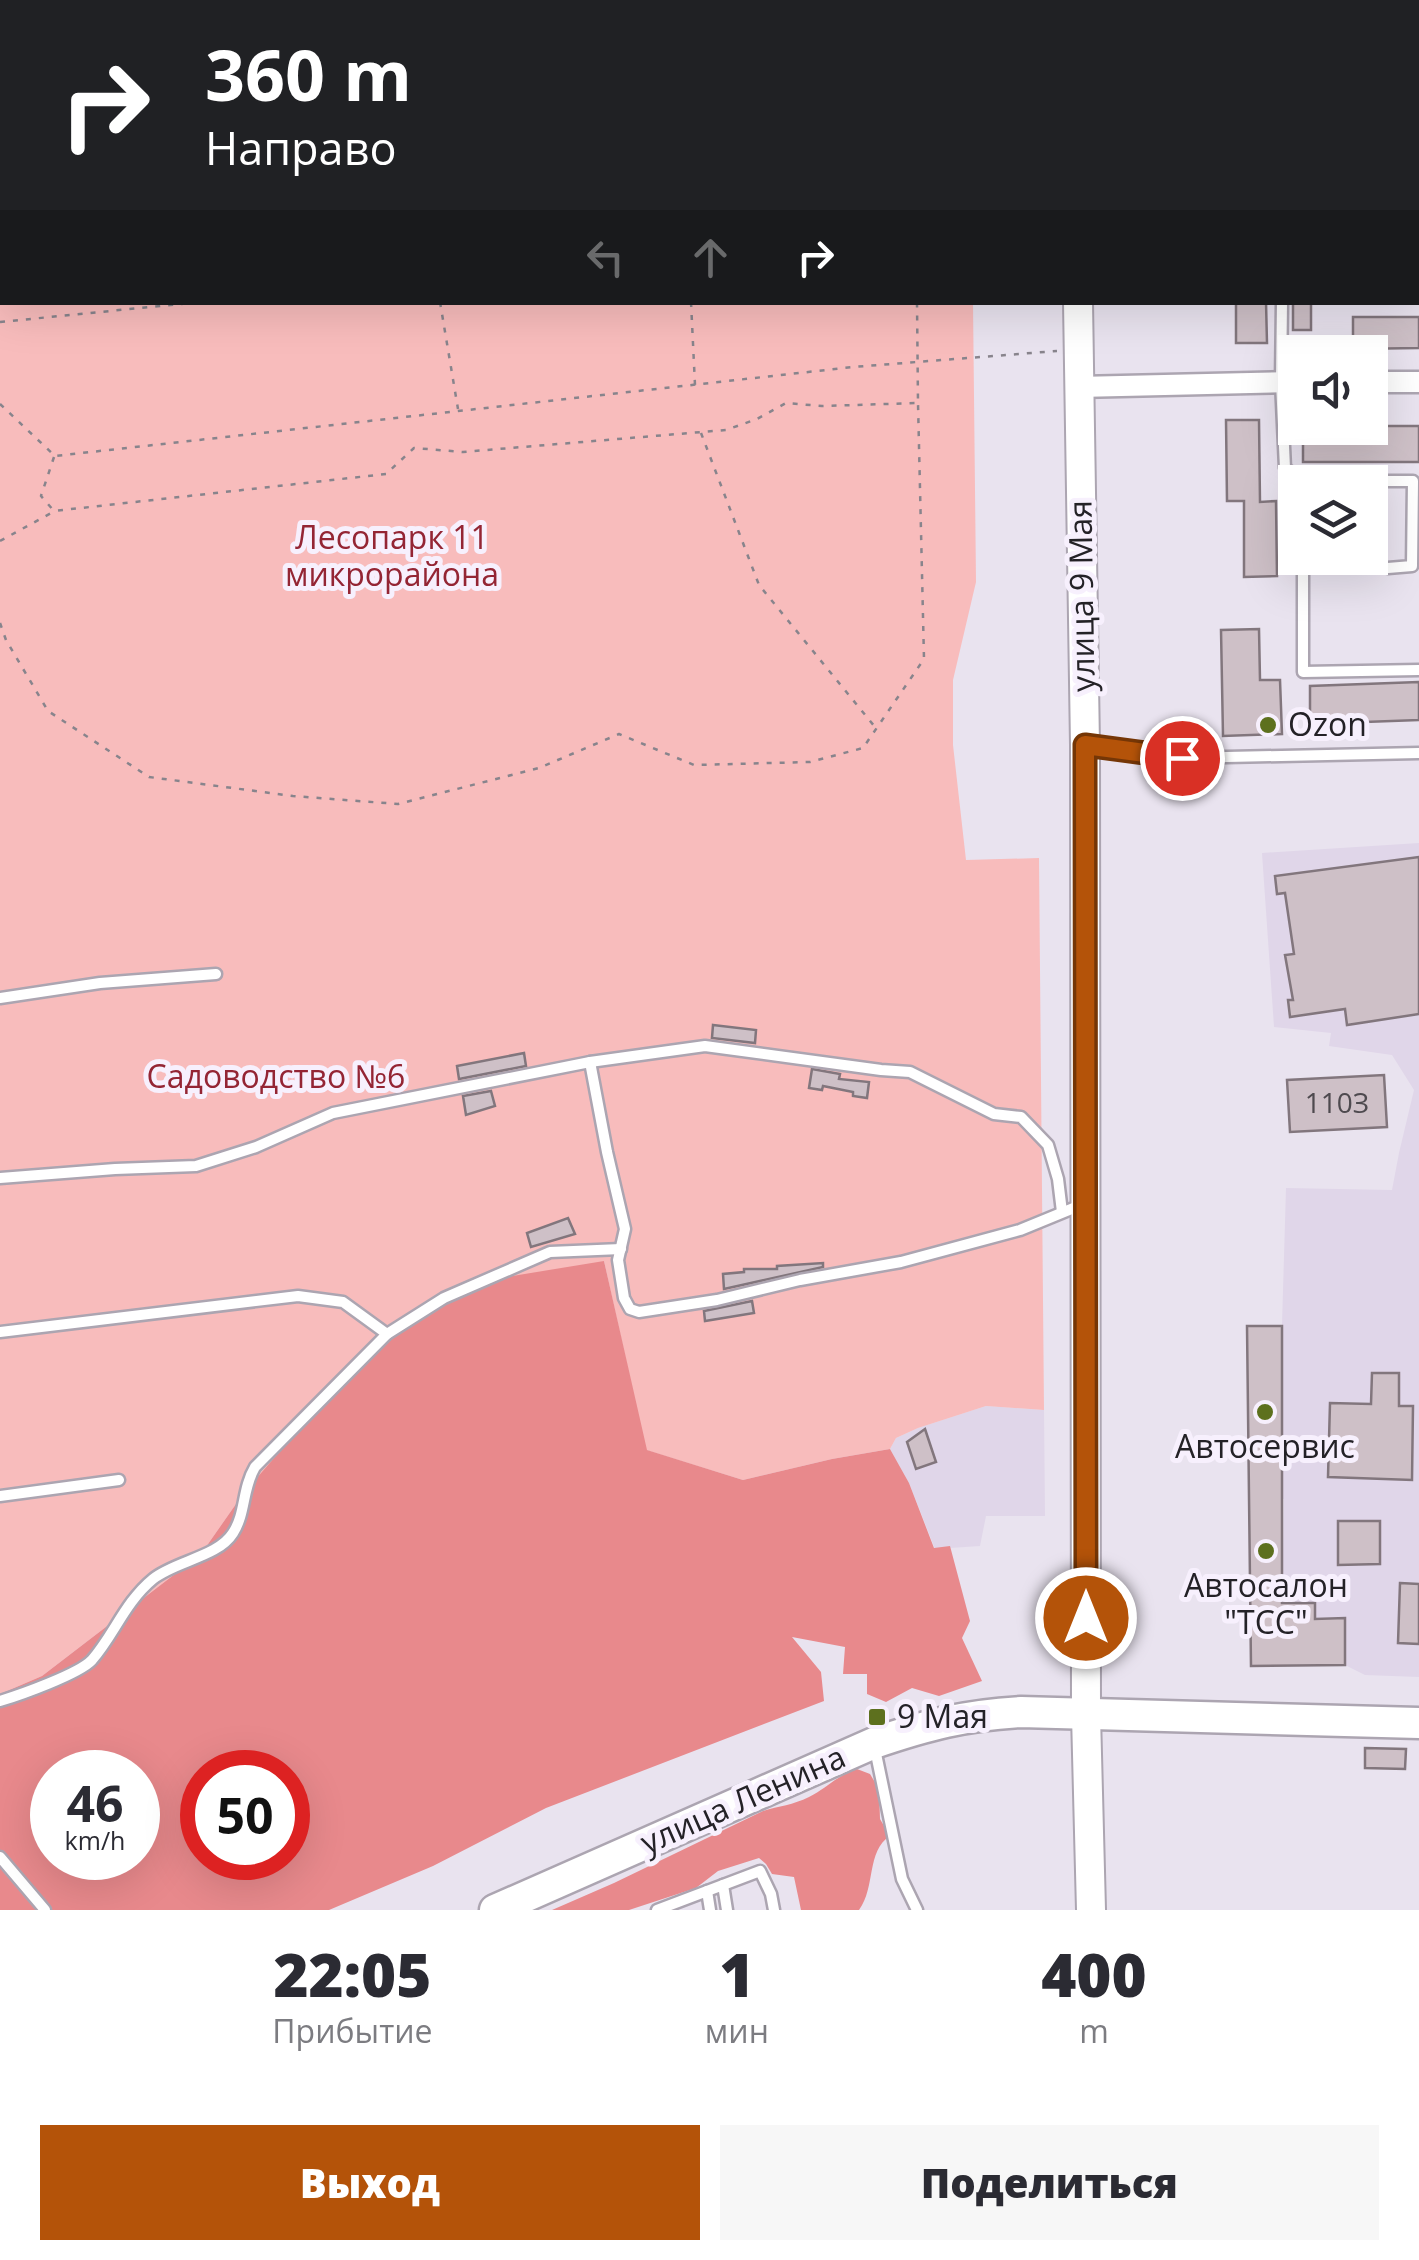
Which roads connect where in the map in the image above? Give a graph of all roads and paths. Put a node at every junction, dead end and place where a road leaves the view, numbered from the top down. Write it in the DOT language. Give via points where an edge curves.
graph roads {
  1 [pos="454,0"];
  2 [pos="529,0"];
  3 [pos="170,305"];
  4 [pos="440,305"];
  5 [pos="691,305"];
  6 [pos="917,305"];
  7 [pos="1078,305"];
  8 [pos="1282,305"];
  9 [pos="0,322"];
  10 [pos="1284,335"];
  11 [pos="1078,350"];
  12 [pos="919,362"];
  13 [pos="1278,382"];
  14 [pos="1388,382"];
  15 [pos="1419,382"];
  16 [pos="696,385"];
  17 [pos="1078,387"];
  18 [pos="918,403"];
  19 [pos="0,404"];
  20 [pos="458,411"];
  21 [pos="700,432"];
  22 [pos="55,456"];
  23 [pos="1388,481"];
  24 [pos="54,512"];
  25 [pos="0,540"];
  26 [pos="1388,568"];
  27 [pos="1303,575"];
  28 [pos="0,623"];
  29 [pos="1419,670"];
  30 [pos="876,728"];
  31 [pos="1085,745"];
  32 [pos="1419,753"];
  33 [pos="216,974"];
  34 [pos="0,998"];
  35 [pos="590,1062"];
  36 [pos="0,1178"];
  37 [pos="1074,1207"];
  38 [pos="621,1249"];
  39 [pos="0,1332"];
  40 [pos="388,1334"];
  41 [pos="119,1480"];
  42 [pos="0,1496"];
  43 [pos="0,1702"];
  44 [pos="1086,1715"];
  45 [pos="1419,1723"];
  46 [pos="874,1743"];
  47 [pos="0,1857"];
  48 [pos="723,1885"];
  49 [pos="707,1891"];
  50 [pos="538,1901"];
  51 [pos="661,1909"];
  52 [pos="45,1910"];
  53 [pos="494,1910"];
  54 [pos="710,1910"];
  55 [pos="727,1910"];
  56 [pos="774,1910"];
  57 [pos="917,1910"];
  58 [pos="1091,1910"];
  1 -- 2 [label="path"];
  3 -- 9 [label="path"];
  4 -- 20 [label="path"];
  5 -- 16 [label="path"];
  6 -- 12 [label="path"];
  7 -- 11 [label="main road, улица 9 Мая"];
  8 -- 10 [label="lane"];
  11 -- 12 [label="path"];
  11 -- 17 [label="main road, улица 9 Мая"];
  12 -- 16 [label="path"];
  12 -- 18 [label="path"];
  13 -- 17 [label="street"];
  14 -- 15 [label="street"];
  16 -- 20 [label="path"];
  17 -- 31 [label="main road, улица 9 Мая"];
  18 -- 21 [label="path" via="786,402 726,430"];
  18 -- 30 [label="path" via="924,659"];
  19 -- 22 [label="path"];
  20 -- 22 [label="path"];
  21 -- 24 [label="path" via="463,452 414,448 386,474"];
  21 -- 30 [label="path" via="759,585"];
  22 -- 24 [label="path" via="41,496"];
  23 -- 26 [label="lane" via="1413,481 1412,566"];
  24 -- 25 [label="path"];
  27 -- 29 [label="lane" via="1303,672"];
  28 -- 30 [label="path" via="48,711 149,776 293,796 398,804 539,768 619,734 694,765 810,762 863,748"];
  31 -- 32 [label="lane" via="1182,758"];
  31 -- 37 [label="main road, улица 9 Мая"];
  33 -- 34 [label="lane"];
  35 -- 36 [label="lane" via="333,1113 196,1166"];
  35 -- 37 [label="lane" via="705,1046 910,1072 994,1114 1021,1117 1048,1145"];
  35 -- 38 [label="lane" via="625,1229"];
  37 -- 38 [label="lane" via="1020,1230 900,1262 639,1312 624,1298"];
  37 -- 44 [label="main road, улица 9 Мая"];
  38 -- 40 [label="lane" via="550,1252 444,1298"];
  39 -- 40 [label="lane" via="298,1296 343,1302"];
  40 -- 43 [label="lane" via="255,1467 232,1536 152,1580 90,1662"];
  41 -- 42 [label="lane"];
  44 -- 45 [label="main road, улица Ленина"];
  44 -- 46 [label="main road, улица Ленина" via="976,1714"];
  44 -- 58 [label="main road, улица 9 Мая"];
  46 -- 50 [label="main road, улица Ленина"];
  46 -- 57 [label="lane" via="902,1879"];
  47 -- 52 [label="lane"];
  48 -- 49 [label="lane"];
  48 -- 55 [label="lane"];
  48 -- 56 [label="lane" via="760,1872"];
  49 -- 51 [label="lane"];
  49 -- 54 [label="lane"];
  50 -- 53 [label="main road, улица Ленина"];
}
